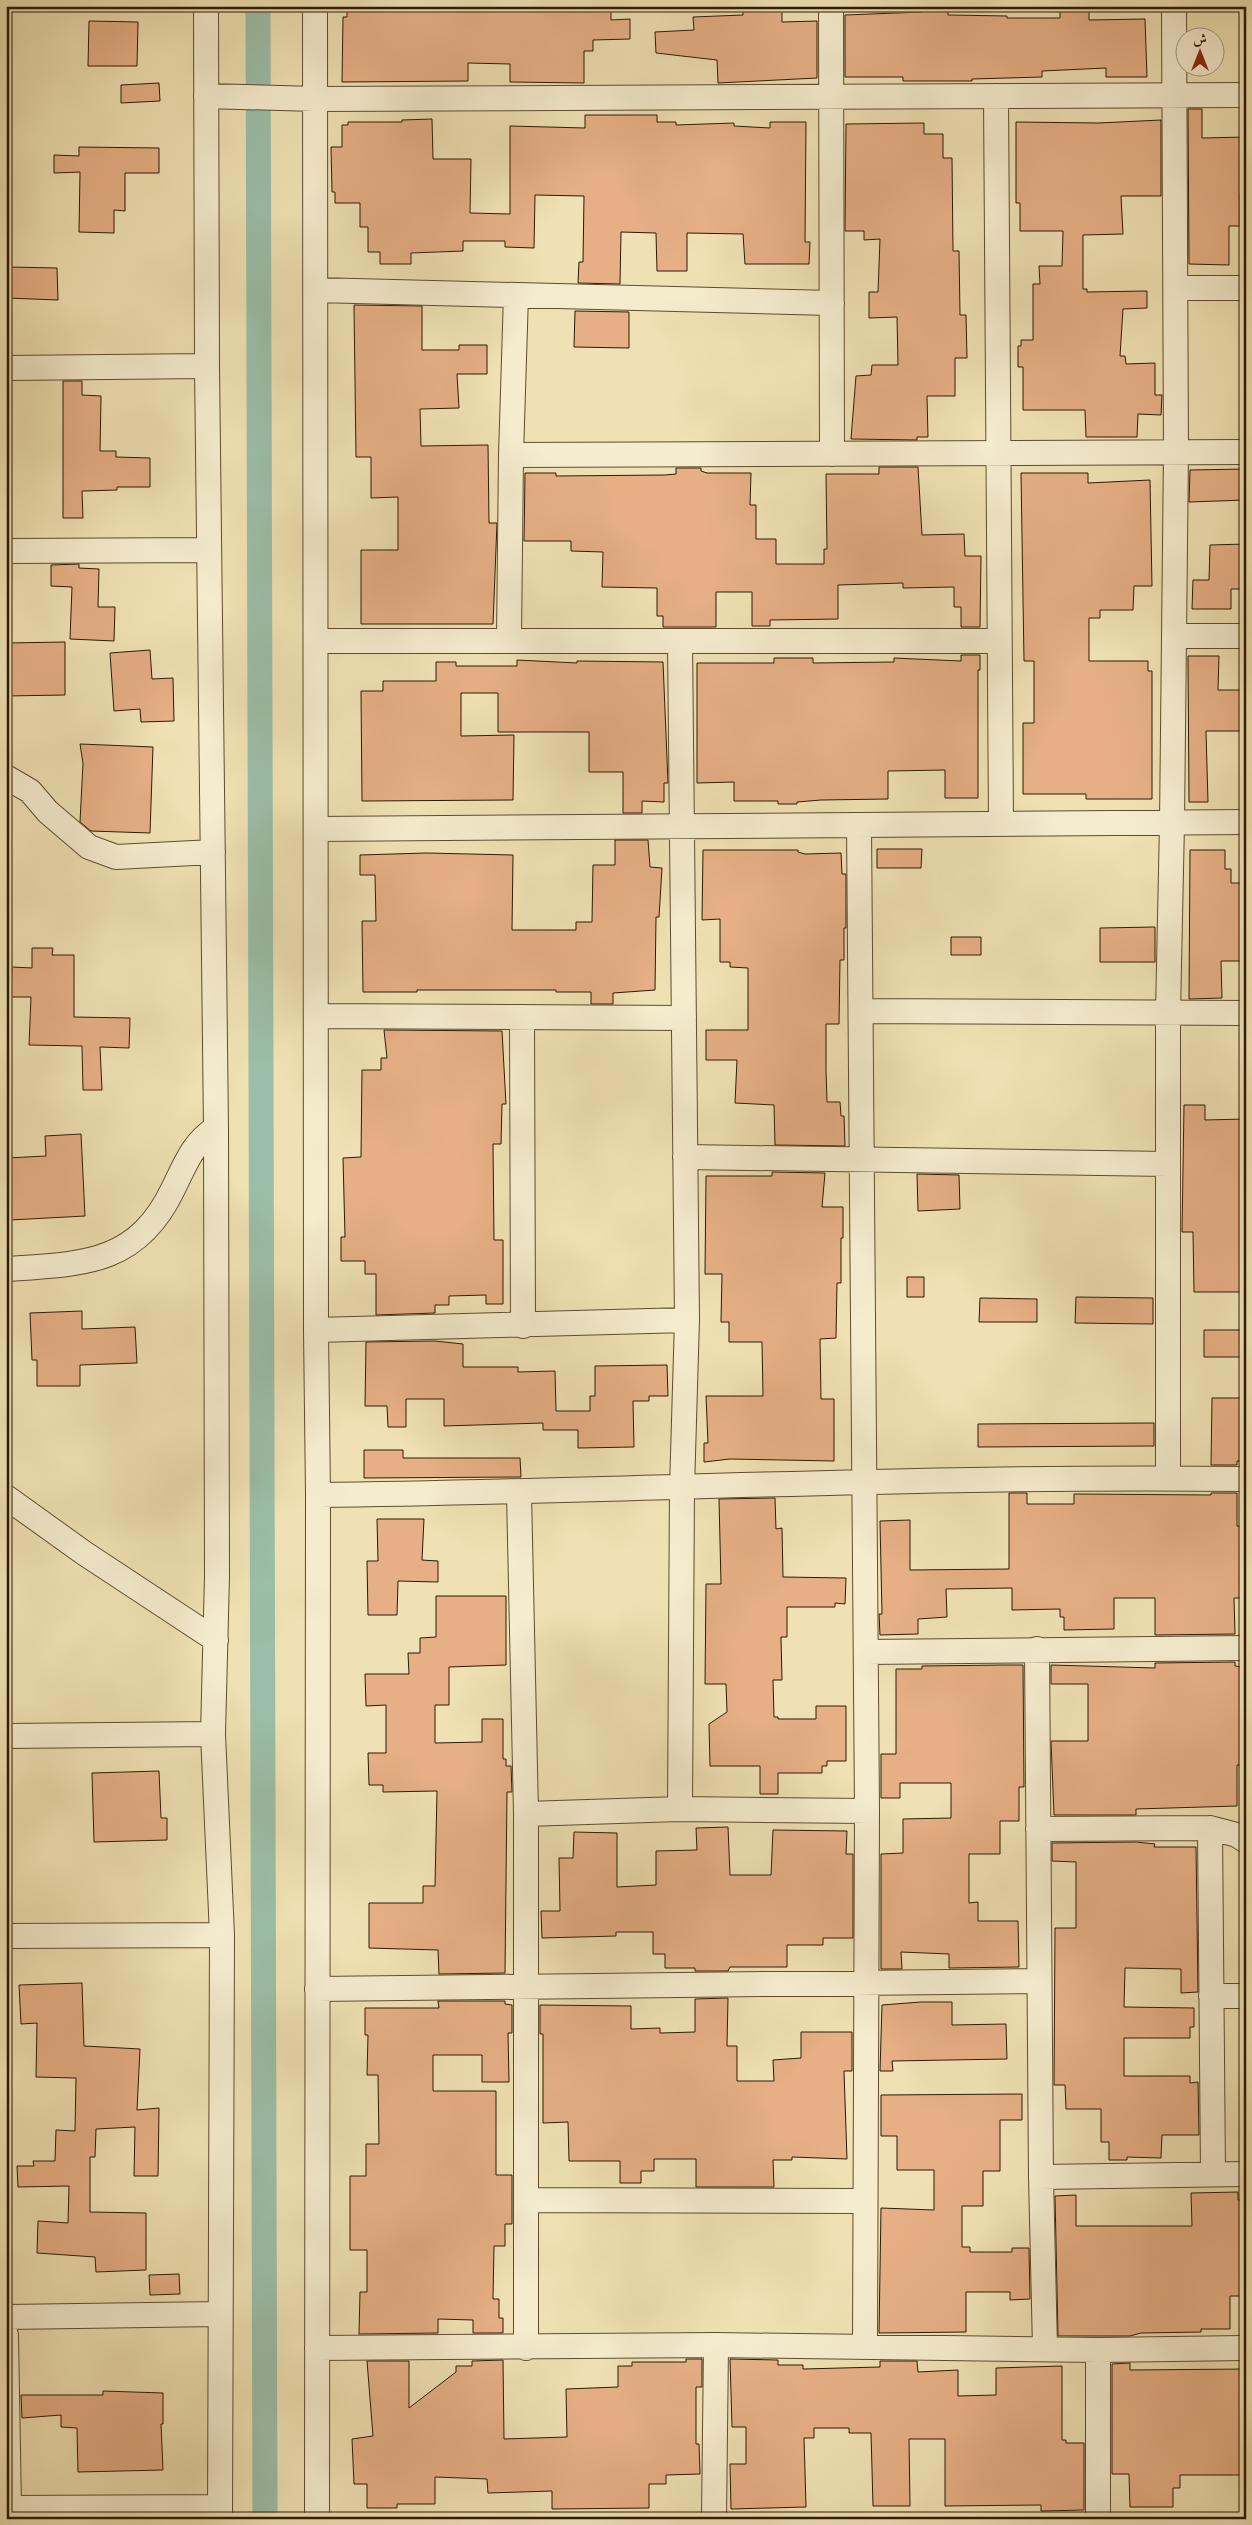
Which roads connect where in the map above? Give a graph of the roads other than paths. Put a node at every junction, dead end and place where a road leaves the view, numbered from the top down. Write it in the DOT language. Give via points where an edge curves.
graph roads {
  1 [pos="206,6"];
  2 [pos="315,6"];
  3 [pos="831,6"];
  4 [pos="1174,6"];
  5 [pos="1174,95"];
  6 [pos="1246,95"];
  7 [pos="206,96"];
  8 [pos="831,96"];
  9 [pos="996,96"];
  10 [pos="315,99"];
  11 [pos="1176,288"];
  12 [pos="1246,288"];
  13 [pos="316,290"];
  14 [pos="516,295"];
  15 [pos="832,303"];
  16 [pos="207,366"];
  17 [pos="6,368"];
  18 [pos="1176,452"];
  19 [pos="1246,452"];
  20 [pos="998,453"];
  21 [pos="832,454"];
  22 [pos="511,455"];
  23 [pos="209,550"];
  24 [pos="6,551"];
  25 [pos="1175,636"];
  26 [pos="1246,636"];
  27 [pos="509,640"];
  28 [pos="316,641"];
  29 [pos="1000,641"];
  30 [pos="680,642"];
  31 [pos="6,777"];
  32 [pos="1246,822"];
  33 [pos="1172,823"];
  34 [pos="1001,824"];
  35 [pos="859,826"];
  36 [pos="682,827"];
  37 [pos="316,830"];
  38 [pos="213,852"];
  39 [pos="861,1011"];
  40 [pos="1168,1013"];
  41 [pos="1246,1013"];
  42 [pos="316,1016"];
  43 [pos="522,1017"];
  44 [pos="684,1018"];
  45 [pos="216,1128"];
  46 [pos="685,1157"];
  47 [pos="862,1160"];
  48 [pos="1168,1164"];
  49 [pos="6,1269"];
  50 [pos="687,1320"];
  51 [pos="523,1326"];
  52 [pos="316,1330"];
  53 [pos="1168,1478"];
  54 [pos="1246,1479"];
  55 [pos="865,1481"];
  56 [pos="682,1488"];
  57 [pos="519,1493"];
  58 [pos="318,1496"];
  59 [pos="6,1497"];
  60 [pos="216,1640"];
  61 [pos="1246,1648"];
  62 [pos="1037,1649"];
  63 [pos="866,1652"];
  64 [pos="212,1734"];
  65 [pos="6,1736"];
  66 [pos="680,1809"];
  67 [pos="867,1811"];
  68 [pos="526,1814"];
  69 [pos="1210,1828"];
  70 [pos="1038,1829"];
  71 [pos="1246,1841"];
  72 [pos="222,1935"];
  73 [pos="6,1936"];
  74 [pos="1039,1982"];
  75 [pos="867,1983"];
  76 [pos="526,1986"];
  77 [pos="317,1989"];
  78 [pos="1211,1996"];
  79 [pos="1246,1996"];
  80 [pos="1213,2174"];
  81 [pos="1246,2174"];
  82 [pos="1041,2177"];
  83 [pos="527,2200"];
  84 [pos="866,2201"];
  85 [pos="220,2314"];
  86 [pos="6,2317"];
  87 [pos="6,2335"];
  88 [pos="716,2344"];
  89 [pos="865,2346"];
  90 [pos="317,2348"];
  91 [pos="526,2348"];
  92 [pos="1045,2348"];
  93 [pos="1246,2348"];
  94 [pos="1098,2350"];
  95 [pos="8,2508"];
  96 [pos="91,2513"];
  97 [pos="220,2513"];
  98 [pos="317,2519"];
  99 [pos="714,2519"];
  100 [pos="1098,2519"];
  1 -- 7 [label="street"];
  2 -- 10 [label="street"];
  3 -- 8 [label="street"];
  4 -- 5 [label="street"];
  5 -- 6 [label="street"];
  5 -- 9 [label="street"];
  5 -- 11 [label="street"];
  7 -- 10 [label="street"];
  7 -- 16 [label="street"];
  8 -- 9 [label="street"];
  8 -- 10 [label="street"];
  8 -- 15 [label="street"];
  9 -- 20 [label="street"];
  10 -- 13 [label="street"];
  11 -- 12 [label="street"];
  11 -- 18 [label="street"];
  13 -- 14 [label="street"];
  13 -- 28 [label="street"];
  14 -- 15 [label="street"];
  14 -- 22 [label="street"];
  15 -- 21 [label="street"];
  16 -- 17 [label="street"];
  16 -- 23 [label="street"];
  18 -- 19 [label="street"];
  18 -- 20 [label="street"];
  18 -- 25 [label="street"];
  20 -- 21 [label="street"];
  20 -- 29 [label="street"];
  21 -- 22 [label="street"];
  22 -- 27 [label="street"];
  23 -- 24 [label="street"];
  23 -- 38 [label="street"];
  25 -- 26 [label="street"];
  25 -- 33 [label="street"];
  27 -- 28 [label="street"];
  27 -- 30 [label="street"];
  28 -- 37 [label="street"];
  29 -- 30 [label="street"];
  29 -- 34 [label="street"];
  30 -- 36 [label="street"];
  31 -- 38 [label="street" via="30,791 48,812 89,847 116,857"];
  32 -- 33 [label="street"];
  33 -- 34 [label="street"];
  33 -- 40 [label="street"];
  34 -- 35 [label="street"];
  35 -- 36 [label="street"];
  35 -- 39 [label="street"];
  36 -- 37 [label="street"];
  36 -- 44 [label="street"];
  37 -- 42 [label="street"];
  38 -- 45 [label="street"];
  39 -- 40 [label="street"];
  39 -- 47 [label="street"];
  40 -- 41 [label="street"];
  40 -- 48 [label="street"];
  42 -- 43 [label="street"];
  42 -- 52 [label="street"];
  43 -- 44 [label="street"];
  43 -- 51 [label="street"];
  44 -- 46 [label="street"];
  45 -- 49 [label="street" via="204,1136 188,1155 167,1203 155,1221 145,1233 120,1251 53,1266"];
  45 -- 60 [label="street"];
  46 -- 47 [label="street"];
  46 -- 50 [label="street"];
  47 -- 48 [label="street"];
  47 -- 55 [label="street"];
  48 -- 53 [label="street"];
  50 -- 51 [label="street"];
  50 -- 56 [label="street"];
  51 -- 52 [label="street"];
  52 -- 58 [label="street"];
  53 -- 54 [label="street"];
  53 -- 55 [label="street"];
  55 -- 56 [label="street"];
  55 -- 63 [label="street"];
  56 -- 57 [label="street"];
  56 -- 66 [label="street"];
  57 -- 58 [label="street"];
  57 -- 68 [label="street"];
  58 -- 77 [label="street"];
  59 -- 60 [label="street"];
  60 -- 64 [label="street"];
  61 -- 62 [label="street"];
  62 -- 63 [label="street"];
  62 -- 70 [label="street"];
  63 -- 67 [label="street"];
  64 -- 65 [label="street"];
  64 -- 72 [label="street"];
  66 -- 67 [label="street"];
  66 -- 68 [label="street"];
  67 -- 75 [label="street"];
  68 -- 76 [label="street"];
  69 -- 70 [label="street"];
  69 -- 71 [label="street" via="1237,1835"];
  69 -- 78 [label="street"];
  70 -- 74 [label="street"];
  72 -- 73 [label="street"];
  72 -- 85 [label="street"];
  74 -- 75 [label="street"];
  74 -- 82 [label="street"];
  75 -- 76 [label="street"];
  75 -- 84 [label="street"];
  76 -- 77 [label="street"];
  76 -- 83 [label="street"];
  77 -- 90 [label="street"];
  78 -- 79 [label="street"];
  78 -- 80 [label="street"];
  80 -- 81 [label="street"];
  80 -- 82 [label="street"];
  82 -- 92 [label="street"];
  83 -- 84 [label="street"];
  83 -- 91 [label="street"];
  84 -- 89 [label="street"];
  85 -- 86 [label="street"];
  85 -- 97 [label="street"];
  87 -- 95 [label="street"];
  88 -- 89 [label="street"];
  88 -- 91 [label="street"];
  88 -- 99 [label="street"];
  89 -- 92 [label="street"];
  90 -- 91 [label="street"];
  90 -- 98 [label="street"];
  92 -- 94 [label="street"];
  93 -- 94 [label="street"];
  94 -- 100 [label="street"];
  95 -- 96 [label="street"];
  96 -- 97 [label="street"];
}
